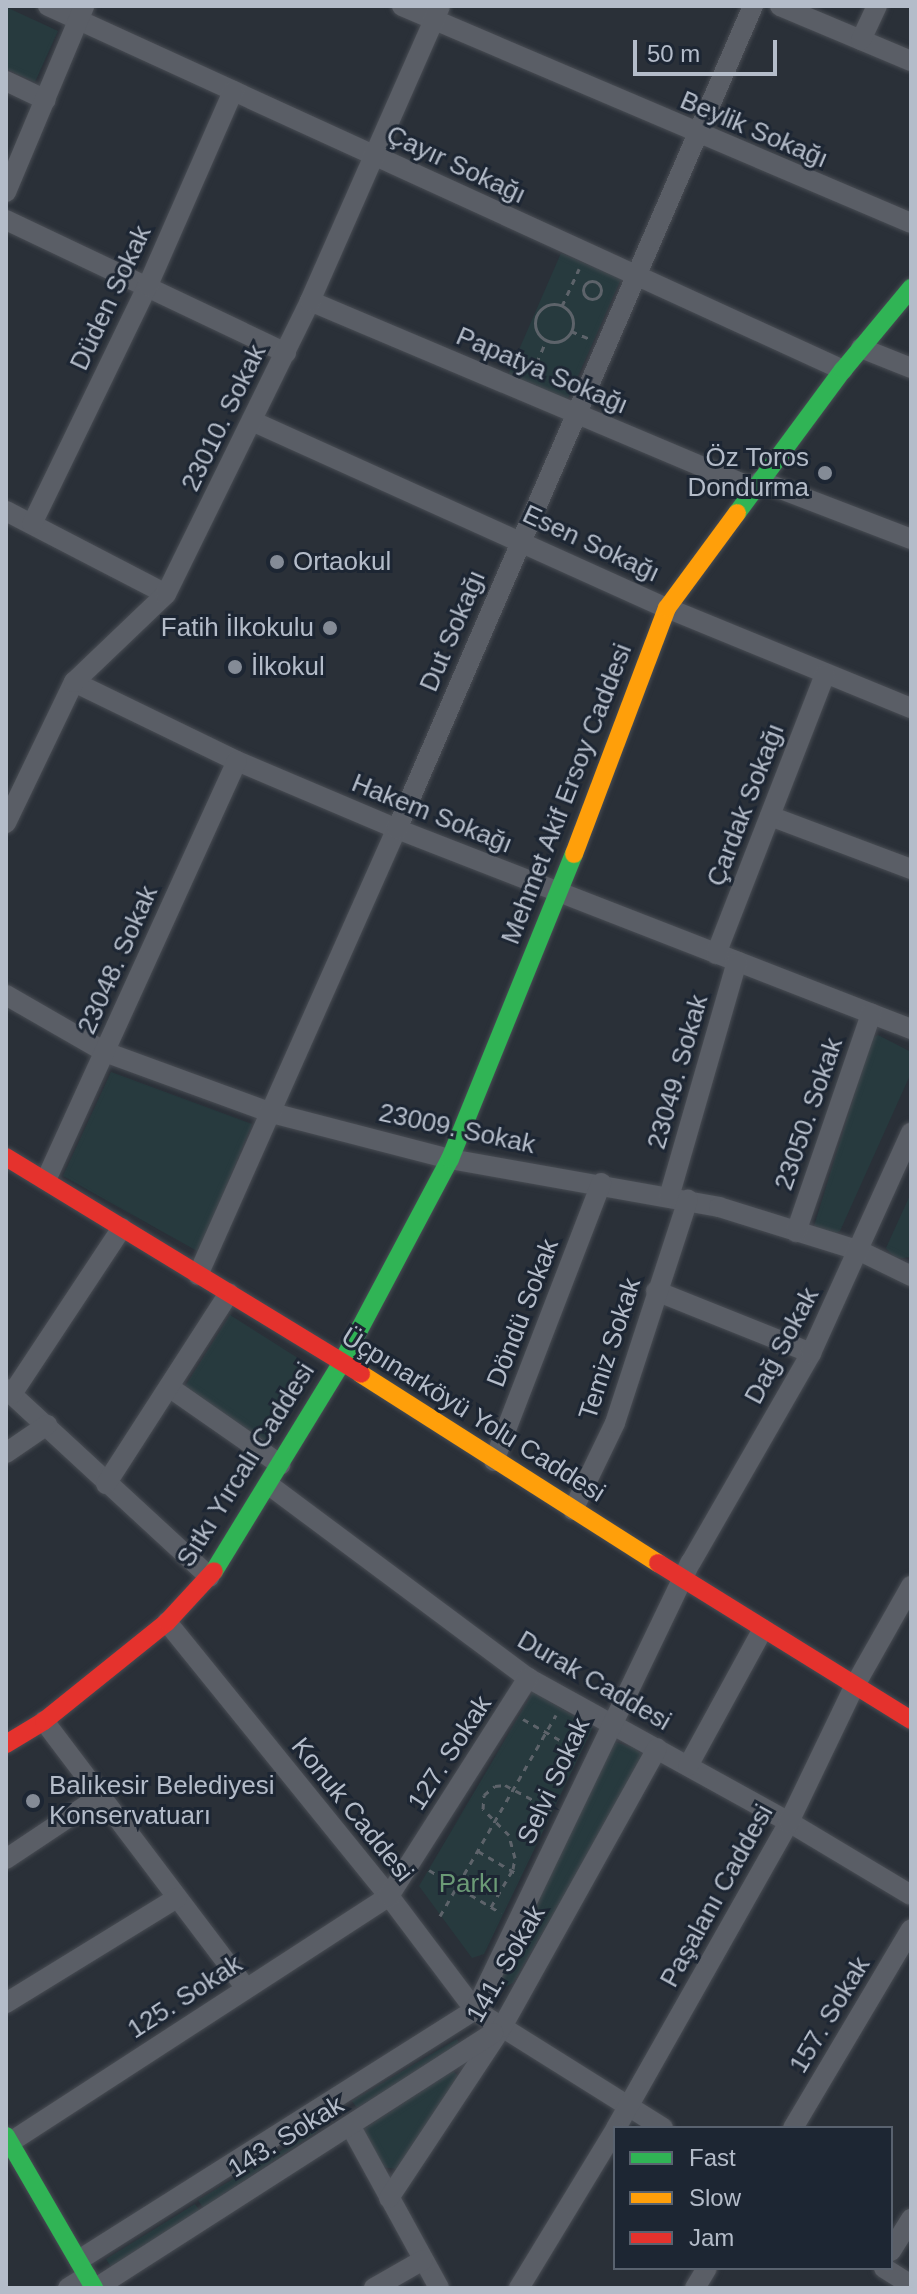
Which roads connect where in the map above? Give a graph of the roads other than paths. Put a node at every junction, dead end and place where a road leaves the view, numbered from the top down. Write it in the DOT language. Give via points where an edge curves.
graph roads {
  1 [pos="48,6"];
  2 [pos="402,6"];
  3 [pos="753,6"];
  4 [pos="780,6"];
  5 [pos="877,6"];
  6 [pos="81,13"];
  7 [pos="437,13"];
  8 [pos="861,40"];
  9 [pos="911,61"];
  10 [pos="6,81"];
  11 [pos="233,91"];
  12 [pos="46,100"];
  13 [pos="695,134"];
  14 [pos="373,156"];
  15 [pos="6,192"];
  16 [pos="6,220"];
  17 [pos="911,223"];
  18 [pos="636,276"];
  19 [pos="148,285"];
  20 [pos="911,288"];
  21 [pos="310,301"];
  22 [pos="861,348"];
  23 [pos="286,353"];
  24 [pos="911,368"];
  25 [pos="843,370"];
  26 [pos="577,414"];
  27 [pos="252,421"];
  28 [pos="757,485"];
  29 [pos="7,512"];
  30 [pos="32,524"];
  31 [pos="911,539"];
  32 [pos="520,540"];
  33 [pos="166,594"];
  34 [pos="667,608"];
  35 [pos="825,675"];
  36 [pos="74,682"];
  37 [pos="911,708"];
  38 [pos="237,761"];
  39 [pos="770,816"];
  40 [pos="6,823"];
  41 [pos="397,829"];
  42 [pos="911,869"];
  43 [pos="559,893"];
  44 [pos="716,954"];
  45 [pos="737,962"];
  46 [pos="6,995"];
  47 [pos="871,1014"];
  48 [pos="911,1029"];
  49 [pos="105,1052"];
  50 [pos="272,1113"];
  51 [pos="911,1133"];
  52 [pos="6,1157"];
  53 [pos="450,1159"];
  54 [pos="46,1180"];
  55 [pos="601,1183"];
  56 [pos="678,1199"];
  57 [pos="122,1228"];
  58 [pos="796,1232"];
  59 [pos="860,1251"];
  60 [pos="198,1275"];
  61 [pos="911,1276"];
  62 [pos="656,1291"];
  63 [pos="229,1293"];
  64 [pos="811,1353"];
  65 [pos="342,1362"];
  66 [pos="169,1387"];
  67 [pos="9,1391"];
  68 [pos="47,1425"];
  69 [pos="6,1453"];
  70 [pos="494,1461"];
  71 [pos="281,1465"];
  72 [pos="106,1484"];
  73 [pos="269,1485"];
  74 [pos="573,1510"];
  75 [pos="210,1577"];
  76 [pos="684,1578"];
  77 [pos="911,1586"];
  78 [pos="167,1622"];
  79 [pos="763,1629"];
  80 [pos="528,1678"];
  81 [pos="855,1685"];
  82 [pos="911,1720"];
  83 [pos="44,1721"];
  84 [pos="611,1723"];
  85 [pos="6,1744"];
  86 [pos="657,1748"];
  87 [pos="688,1766"];
  88 [pos="99,1797"];
  89 [pos="789,1822"];
  90 [pos="6,1859"];
  91 [pos="911,1895"];
  92 [pos="389,1896"];
  93 [pos="177,1898"];
  94 [pos="911,1929"];
  95 [pos="246,1988"];
  96 [pos="6,2003"];
  97 [pos="475,2010"];
  98 [pos="502,2027"];
  99 [pos="629,2107"];
  100 [pos="618,2126"];
  101 [pos="660,2126"];
  102 [pos="794,2126"];
  103 [pos="351,2127"];
  104 [pos="613,2134"];
  105 [pos="7,2141"];
  106 [pos="389,2198"];
  107 [pos="911,2219"];
  108 [pos="893,2248"];
  109 [pos="423,2260"];
  110 [pos="706,2270"];
  111 [pos="887,2270"];
  112 [pos="89,2278"];
  113 [pos="911,2285"];
  114 [pos="68,2288"];
  115 [pos="374,2288"];
  116 [pos="439,2288"];
  117 [pos="519,2288"];
  118 [pos="695,2288"];
  1 -- 6 [label="street, Çayır Sokağı"];
  2 -- 7 [label="street, Beylik Sokağı"];
  3 -- 13 [label="street, Dut Sokağı"];
  4 -- 8 [label="street"];
  5 -- 8 [label="street"];
  6 -- 11 [label="street, Çayır Sokağı"];
  6 -- 12 [label="street"];
  7 -- 13 [label="street, Beylik Sokağı"];
  7 -- 14 [label="street, 23010. Sokak"];
  8 -- 9 [label="street"];
  10 -- 12 [label="street"];
  11 -- 14 [label="street, Çayır Sokağı"];
  11 -- 19 [label="street, Düden Sokak"];
  12 -- 15 [label="street"];
  13 -- 17 [label="street, Beylik Sokağı"];
  13 -- 18 [label="street, Dut Sokağı"];
  14 -- 18 [label="street, Çayır Sokağı"];
  14 -- 21 [label="street, 23010. Sokak"];
  16 -- 19 [label="street"];
  18 -- 25 [label="street, Çayır Sokağı"];
  18 -- 26 [label="street, Dut Sokağı"];
  19 -- 23 [label="street"];
  19 -- 30 [label="street, Düden Sokak"];
  20 -- 22 [label="main road, Mehmet Akif Ersoy Caddesi"];
  21 -- 23 [label="street, 23010. Sokak"];
  21 -- 26 [label="street, Papatya Sokağı"];
  22 -- 24 [label="street"];
  22 -- 25 [label="main road, Mehmet Akif Ersoy Caddesi"];
  23 -- 27 [label="street, 23010. Sokak"];
  25 -- 28 [label="main road, Mehmet Akif Ersoy Caddesi"];
  26 -- 28 [label="street, Papatya Sokağı"];
  26 -- 32 [label="street, Dut Sokağı"];
  27 -- 32 [label="street, Esen Sokağı"];
  27 -- 33 [label="street, 23010. Sokak"];
  28 -- 31 [label="street, Papatya Sokağı"];
  28 -- 34 [label="main road, Mehmet Akif Ersoy Caddesi"];
  29 -- 30 [label="street"];
  30 -- 33 [label="street"];
  32 -- 34 [label="street, Esen Sokağı"];
  32 -- 41 [label="street, Dut Sokağı"];
  33 -- 36 [label="street, 23010. Sokak"];
  34 -- 35 [label="street, Esen Sokağı"];
  34 -- 43 [label="main road, Mehmet Akif Ersoy Caddesi"];
  35 -- 37 [label="street, Esen Sokağı"];
  35 -- 39 [label="street, Çardak Sokağı"];
  36 -- 38 [label="street, Hakem Sokağı"];
  36 -- 40 [label="street, 23010. Sokak"];
  38 -- 41 [label="street, Hakem Sokağı"];
  38 -- 49 [label="street, 23048. Sokak"];
  39 -- 42 [label="street"];
  39 -- 44 [label="street, Çardak Sokağı"];
  41 -- 43 [label="street, Hakem Sokağı"];
  41 -- 50 [label="street, Dut Sokağı"];
  43 -- 44 [label="street, Hakem Sokağı"];
  43 -- 53 [label="main road, Mehmet Akif Ersoy Caddesi"];
  44 -- 45 [label="street, Hakem Sokağı"];
  45 -- 47 [label="street, Hakem Sokağı"];
  45 -- 56 [label="street, 23049. Sokak"];
  46 -- 49 [label="street, 23009. Sokak"];
  47 -- 48 [label="street, Hakem Sokağı"];
  47 -- 58 [label="street, 23050. Sokak"];
  49 -- 50 [label="street, 23009. Sokak"];
  49 -- 54 [label="street, 23048. Sokak"];
  50 -- 53 [label="street, 23009. Sokak"];
  50 -- 60 [label="street, Dut Sokağı"];
  51 -- 59 [label="street, Dağ Sokak"];
  52 -- 54 [label="main road, Üçpınarköyü Yolu Caddesi"];
  53 -- 55 [label="street, 23009. Sokak"];
  53 -- 65 [label="main road, Mehmet Akif Ersoy Caddesi"];
  54 -- 57 [label="main road, Üçpınarköyü Yolu Caddesi"];
  55 -- 56 [label="street, 23009. Sokak"];
  55 -- 70 [label="street, Döndü Sokak"];
  56 -- 58 [label="street, 23009. Sokak"];
  56 -- 62 [label="street, Temiz Sokak"];
  57 -- 60 [label="main road, Üçpınarköyü Yolu Caddesi"];
  57 -- 67 [label="street"];
  58 -- 59 [label="street, 23009. Sokak"];
  59 -- 61 [label="street, 23009. Sokak"];
  59 -- 64 [label="street, Dağ Sokak"];
  60 -- 63 [label="main road, Üçpınarköyü Yolu Caddesi"];
  62 -- 64 [label="street"];
  62 -- 74 [label="street, Temiz Sokak" via="615,1423"];
  63 -- 65 [label="main road, Üçpınarköyü Yolu Caddesi"];
  63 -- 66 [label="street"];
  64 -- 76 [label="street, Dağ Sokak"];
  65 -- 70 [label="main road, Üçpınarköyü Yolu Caddesi"];
  65 -- 71 [label="main road, Sıtkı Yırcalı Caddesi"];
  66 -- 71 [label="street"];
  66 -- 72 [label="street"];
  67 -- 68 [label="street"];
  68 -- 69 [label="street"];
  68 -- 72 [label="street"];
  70 -- 74 [label="main road, Üçpınarköyü Yolu Caddesi"];
  71 -- 73 [label="main road, Sıtkı Yırcalı Caddesi"];
  72 -- 75 [label="street"];
  73 -- 75 [label="main road, Sıtkı Yırcalı Caddesi"];
  73 -- 80 [label="street, Durak Caddesi"];
  74 -- 76 [label="main road, Üçpınarköyü Yolu Caddesi"];
  75 -- 78 [label="main road, Sıtkı Yırcalı Caddesi"];
  76 -- 79 [label="main road, Üçpınarköyü Yolu Caddesi"];
  76 -- 84 [label="street, Selvi Sokak"];
  77 -- 81 [label="street, Paşalanı Caddesi"];
  78 -- 83 [label="main road, Sıtkı Yırcalı Caddesi"];
  78 -- 92 [label="street, Konuk Caddesi"];
  79 -- 81 [label="main road, Üçpınarköyü Yolu Caddesi"];
  79 -- 87 [label="street"];
  80 -- 84 [label="street, Durak Caddesi"];
  80 -- 92 [label="street, 127. Sokak"];
  81 -- 82 [label="main road, Üçpınarköyü Yolu Caddesi"];
  81 -- 89 [label="street, Paşalanı Caddesi"];
  83 -- 85 [label="main road, Sıtkı Yırcalı Caddesi"];
  83 -- 88 [label="street"];
  84 -- 86 [label="street, Durak Caddesi"];
  84 -- 97 [label="street, Selvi Sokak"];
  86 -- 87 [label="street, Durak Caddesi"];
  86 -- 98 [label="street, 141. Sokak"];
  87 -- 89 [label="street, Durak Caddesi"];
  88 -- 90 [label="street"];
  88 -- 93 [label="street"];
  89 -- 91 [label="street, Durak Caddesi"];
  89 -- 99 [label="street, Paşalanı Caddesi"];
  92 -- 95 [label="street, 125. Sokak"];
  92 -- 97 [label="street, Konuk Caddesi"];
  93 -- 95 [label="street"];
  93 -- 96 [label="street"];
  94 -- 102 [label="street, 157. Sokak"];
  95 -- 105 [label="street, 125. Sokak"];
  97 -- 98 [label="street, Konuk Caddesi"];
  97 -- 112 [label="street, 143. Sokak"];
  98 -- 99 [label="street, Konuk Caddesi"];
  98 -- 103 [label="street, 143. Sokak"];
  98 -- 106 [label="street, 141. Sokak"];
  99 -- 100 [label="street, Paşalanı Caddesi"];
  99 -- 101 [label="street, Konuk Caddesi"];
  103 -- 106 [label="street"];
  103 -- 112 [label="street, 143. Sokak"];
  104 -- 117 [label="street, Paşalanı Caddesi"];
  105 -- 112 [label="main road"];
  106 -- 109 [label="street"];
  107 -- 108 [label="street"];
  109 -- 115 [label="street"];
  109 -- 116 [label="street"];
  110 -- 118 [label="street"];
  111 -- 113 [label="street"];
  112 -- 114 [label="street"];
}
